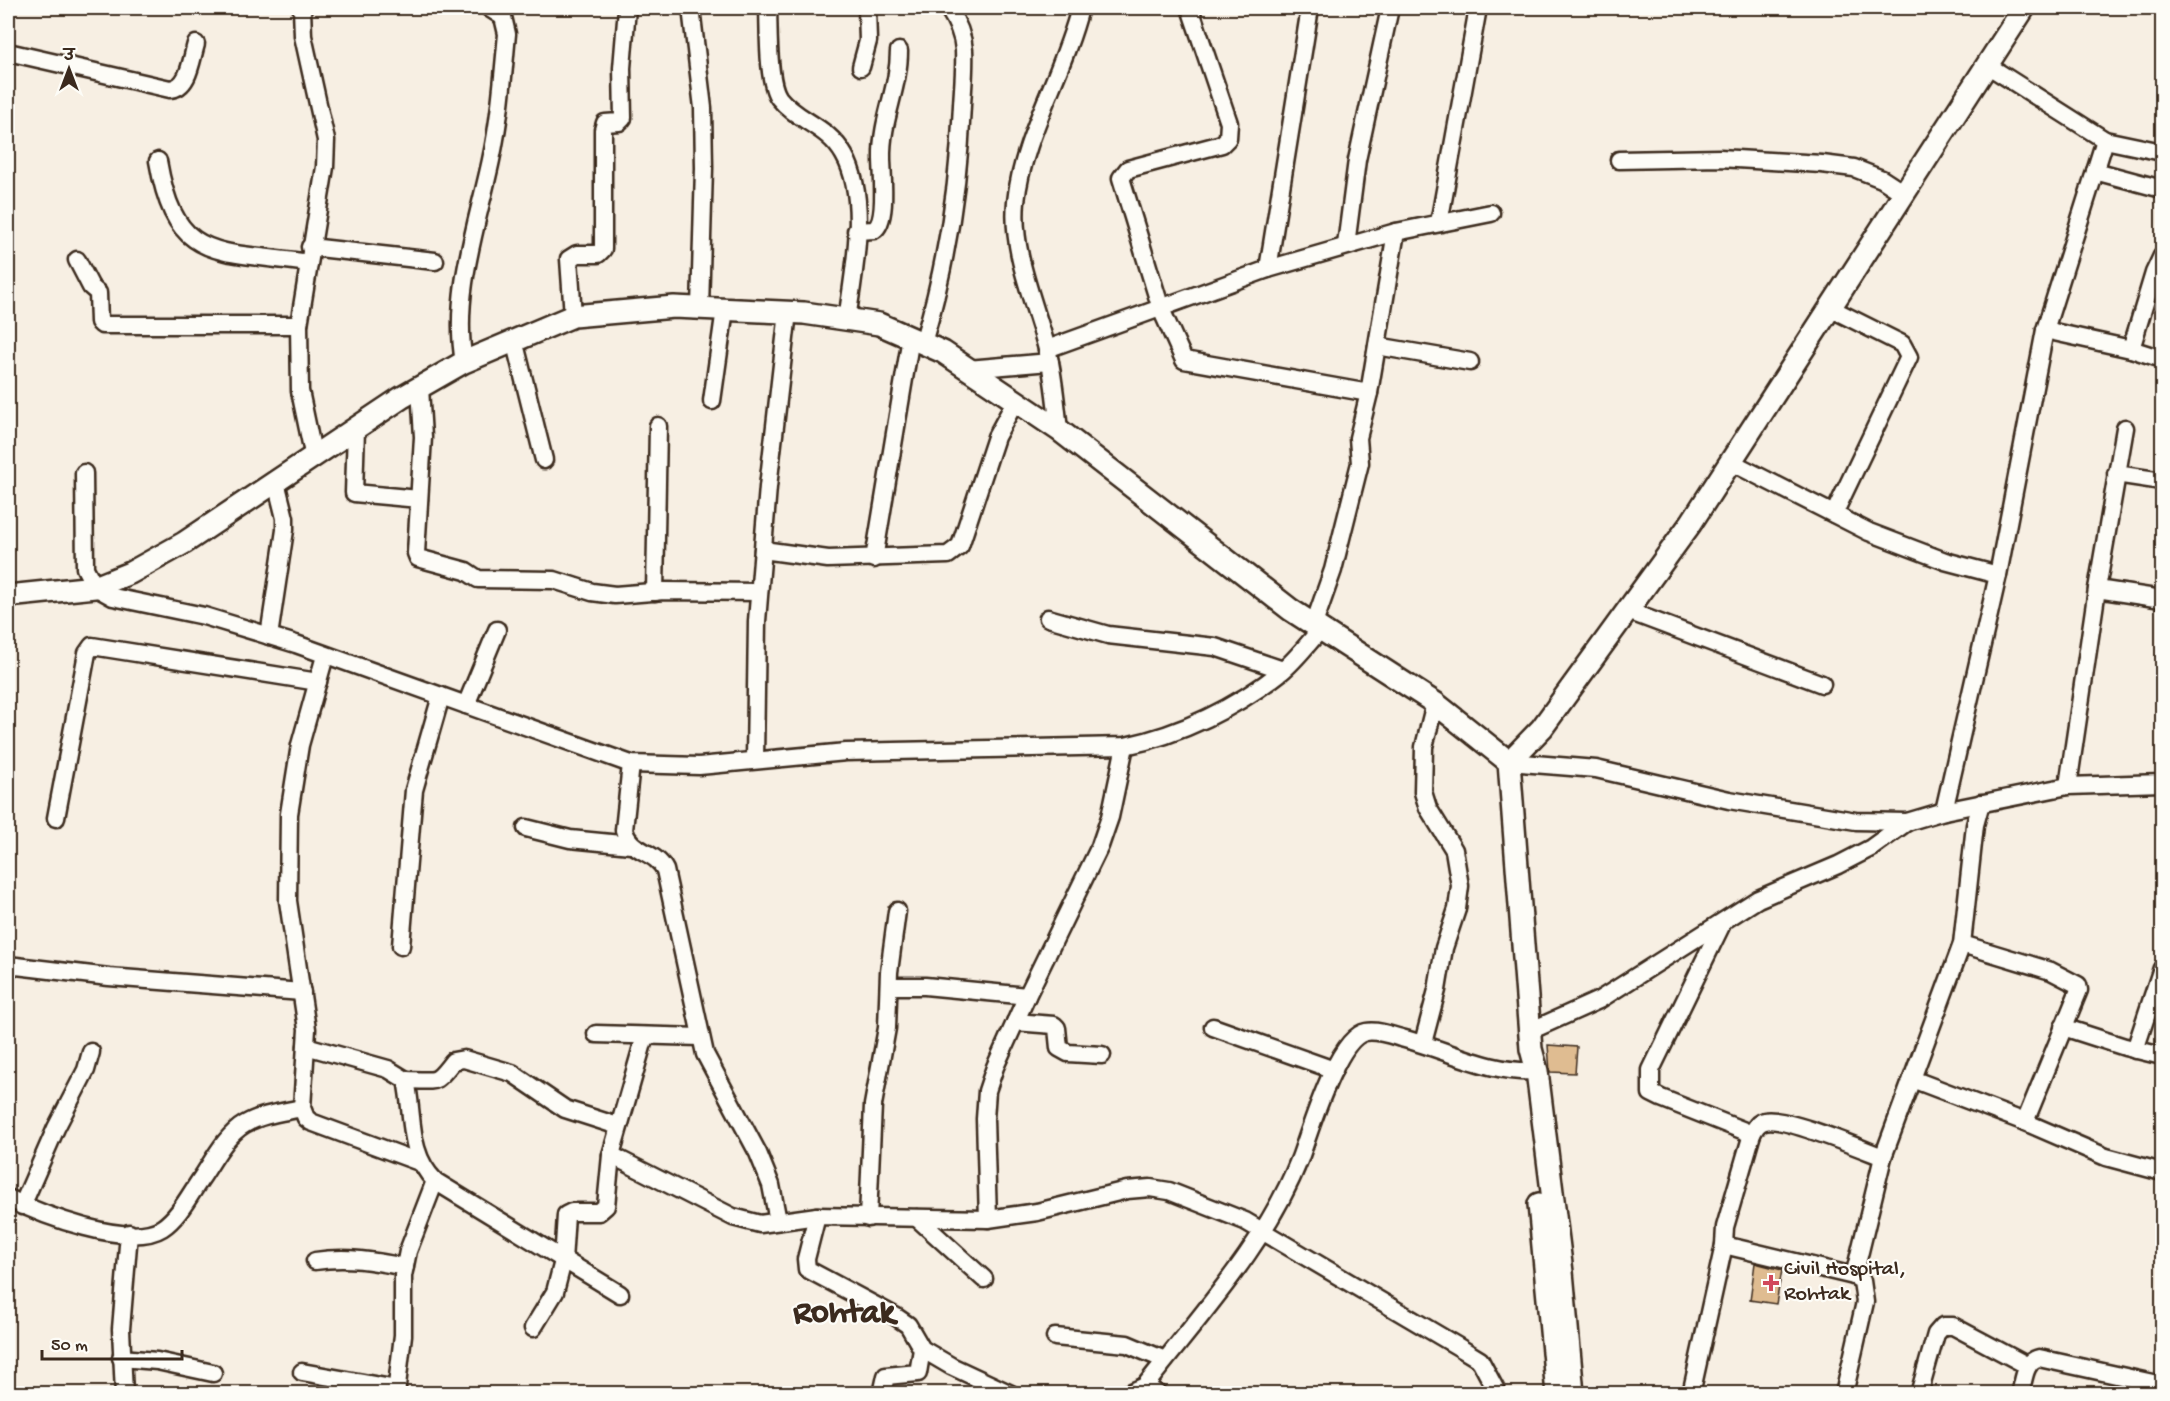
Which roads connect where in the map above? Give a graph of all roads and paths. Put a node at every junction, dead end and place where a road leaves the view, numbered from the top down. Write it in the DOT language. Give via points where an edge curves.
graph roads {
  1 [pos="302,8"];
  2 [pos="489,8"];
  3 [pos="627,8"];
  4 [pos="690,8"];
  5 [pos="768,8"];
  6 [pos="867,8"];
  7 [pos="948,8"];
  8 [pos="1069,8"];
  9 [pos="1080,8"];
  10 [pos="1190,8"];
  11 [pos="1310,8"];
  12 [pos="1390,8"];
  13 [pos="1478,8"];
  14 [pos="2024,8"];
  15 [pos="1075,26"];
  16 [pos="196,44"];
  17 [pos="899,51"];
  18 [pos="8,52"];
  19 [pos="1987,65"];
  20 [pos="861,67"];
  21 [pos="2105,140"];
  22 [pos="2162,151"];
  23 [pos="1619,160"];
  24 [pos="158,161"];
  25 [pos="2095,171"];
  26 [pos="2163,189"];
  27 [pos="1905,194"];
  28 [pos="1491,213"];
  29 [pos="1439,224"];
  30 [pos="856,231"];
  31 [pos="1396,232"];
  32 [pos="1346,245"];
  33 [pos="309,255"];
  34 [pos="2162,259"];
  35 [pos="77,260"];
  36 [pos="435,261"];
  37 [pos="1268,269"];
  38 [pos="1830,308"];
  39 [pos="700,309"];
  40 [pos="725,309"];
  41 [pos="1161,309"];
  42 [pos="788,312"];
  43 [pos="573,316"];
  44 [pos="847,319"];
  45 [pos="299,325"];
  46 [pos="2045,330"];
  47 [pos="513,340"];
  48 [pos="917,340"];
  49 [pos="1377,346"];
  50 [pos="2131,348"];
  51 [pos="1049,356"];
  52 [pos="2163,359"];
  53 [pos="464,362"];
  54 [pos="1470,362"];
  55 [pos="968,369"];
  56 [pos="420,388"];
  57 [pos="1369,393"];
  58 [pos="712,400"];
  59 [pos="1015,402"];
  60 [pos="658,426"];
  61 [pos="2125,428"];
  62 [pos="356,429"];
  63 [pos="1059,430"];
  64 [pos="314,458"];
  65 [pos="544,460"];
  66 [pos="1731,462"];
  67 [pos="84,473"];
  68 [pos="2116,474"];
  69 [pos="2163,481"];
  70 [pos="276,482"];
  71 [pos="419,499"];
  72 [pos="1834,514"];
  73 [pos="763,550"];
  74 [pos="874,559"];
  75 [pos="1998,575"];
  76 [pos="95,587"];
  77 [pos="2097,589"];
  78 [pos="759,591"];
  79 [pos="655,592"];
  80 [pos="8,596"];
  81 [pos="2163,599"];
  82 [pos="1628,611"];
  83 [pos="1048,618"];
  84 [pos="1318,626"];
  85 [pos="497,630"];
  86 [pos="269,636"];
  87 [pos="325,656"];
  88 [pos="1283,670"];
  89 [pos="318,682"];
  90 [pos="1822,684"];
  91 [pos="441,696"];
  92 [pos="1435,703"];
  93 [pos="466,705"];
  94 [pos="1125,746"];
  95 [pos="755,759"];
  96 [pos="1509,762"];
  97 [pos="631,764"];
  98 [pos="2163,783"];
  99 [pos="2068,786"];
  100 [pos="1981,803"];
  101 [pos="1944,811"];
  102 [pos="56,819"];
  103 [pos="1907,822"];
  104 [pos="526,828"];
  105 [pos="631,845"];
  106 [pos="897,910"];
  107 [pos="1722,923"];
  108 [pos="1962,944"];
  109 [pos="401,946"];
  110 [pos="8,965"];
  111 [pos="2163,968"];
  112 [pos="889,986"];
  113 [pos="302,992"];
  114 [pos="1027,996"];
  115 [pos="1015,1022"];
  116 [pos="1213,1027"];
  117 [pos="2063,1027"];
  118 [pos="596,1034"];
  119 [pos="645,1036"];
  120 [pos="700,1037"];
  121 [pos="1530,1040"];
  122 [pos="1423,1043"];
  123 [pos="306,1046"];
  124 [pos="2135,1050"];
  125 [pos="91,1052"];
  126 [pos="1102,1055"];
  127 [pos="2163,1056"];
  128 [pos="1334,1070"];
  129 [pos="1531,1071"];
  130 [pos="1912,1079"];
  131 [pos="406,1080"];
  132 [pos="302,1108"];
  133 [pos="2025,1122"];
  134 [pos="618,1126"];
  135 [pos="1752,1134"];
  136 [pos="611,1155"];
  137 [pos="1883,1157"];
  138 [pos="419,1162"];
  139 [pos="2163,1172"];
  140 [pos="435,1181"];
  141 [pos="15,1202"];
  142 [pos="817,1216"];
  143 [pos="868,1218"];
  144 [pos="917,1218"];
  145 [pos="987,1219"];
  146 [pos="778,1221"];
  147 [pos="1263,1231"];
  148 [pos="129,1233"];
  149 [pos="1724,1245"];
  150 [pos="315,1261"];
  151 [pos="563,1261"];
  152 [pos="405,1267"];
  153 [pos="1854,1276"];
  154 [pos="984,1279"];
  155 [pos="620,1294"];
  156 [pos="533,1328"];
  157 [pos="1055,1337"];
  158 [pos="922,1349"];
  159 [pos="121,1358"];
  160 [pos="1165,1360"];
  161 [pos="2028,1366"];
  162 [pos="302,1372"];
  163 [pos="213,1373"];
  164 [pos="2163,1385"];
  165 [pos="1151,1390"];
  166 [pos="397,1391"];
  167 [pos="124,1394"];
  168 [pos="882,1394"];
  169 [pos="1011,1394"];
  170 [pos="1127,1394"];
  171 [pos="1498,1394"];
  172 [pos="1557,1394"];
  173 [pos="1573,1394"];
  174 [pos="1691,1394"];
  175 [pos="1844,1394"];
  176 [pos="1919,1394"];
  177 [pos="2020,1394"];
  1 -- 33 [label="street" via="303,36 326,140"];
  2 -- 53 [label="street" via="503,16 507,34 492,157 462,300"];
  3 -- 43 [label="street" via="623,118 605,123 603,130 603,249 598,254 578,254 569,259"];
  4 -- 39 [label="street" via="703,120"];
  5 -- 30 [label="street" via="774,87 787,105 835,140 846,158 853,183"];
  6 -- 20 [label="street" via="868,40"];
  7 -- 48 [label="street" via="964,50 960,142 941,278"];
  8 -- 15 [label="street"];
  9 -- 15 [label="street"];
  10 -- 41 [label="street" via="1229,123 1228,138 1222,144 1128,169 1120,178"];
  11 -- 37 [label="street"];
  12 -- 32 [label="street" via="1357,160"];
  13 -- 29 [label="street"];
  14 -- 19 [label="street"];
  15 -- 51 [label="street" via="1028,150 1016,203 1019,246"];
  16 -- 18 [label="street" via="184,83 177,89"];
  17 -- 30 [label="street" via="899,72 883,133 883,217 878,228"];
  19 -- 21 [label="street"];
  19 -- 27 [label="street"];
  21 -- 22 [label="street"];
  21 -- 25 [label="street"];
  23 -- 27 [label="street" via="1720,158 1822,164 1854,168"];
  24 -- 33 [label="street" via="170,212 195,242 212,248"];
  25 -- 26 [label="street"];
  25 -- 46 [label="street"];
  27 -- 38 [label="street"];
  28 -- 29 [label="street"];
  29 -- 31 [label="street"];
  30 -- 44 [label="street"];
  31 -- 32 [label="street"];
  31 -- 49 [label="street"];
  32 -- 37 [label="street"];
  33 -- 36 [label="street"];
  33 -- 45 [label="street"];
  34 -- 50 [label="street"];
  35 -- 45 [label="street" via="98,293 102,325"];
  37 -- 41 [label="street"];
  38 -- 66 [label="street"];
  38 -- 72 [label="street" via="1902,344 1910,357"];
  39 -- 40 [label="street"];
  39 -- 43 [label="street" via="674,307"];
  40 -- 42 [label="street"];
  40 -- 58 [label="street"];
  41 -- 51 [label="street"];
  41 -- 57 [label="street" via="1184,360"];
  42 -- 44 [label="street"];
  42 -- 73 [label="street"];
  43 -- 47 [label="street"];
  44 -- 48 [label="street" via="879,324"];
  45 -- 64 [label="street" via="300,391"];
  46 -- 50 [label="street"];
  46 -- 75 [label="street"];
  47 -- 53 [label="street"];
  47 -- 65 [label="street"];
  48 -- 55 [label="street"];
  48 -- 74 [label="street"];
  49 -- 54 [label="street"];
  49 -- 57 [label="street"];
  50 -- 52 [label="street"];
  51 -- 55 [label="street"];
  51 -- 63 [label="street"];
  53 -- 56 [label="street"];
  55 -- 59 [label="street"];
  56 -- 62 [label="street"];
  56 -- 71 [label="street" via="423,418"];
  57 -- 84 [label="street" via="1358,438 1360,463"];
  59 -- 63 [label="street"];
  59 -- 74 [label="street" via="996,437 955,552"];
  60 -- 79 [label="street"];
  61 -- 68 [label="street"];
  62 -- 64 [label="street"];
  62 -- 71 [label="street" via="354,493"];
  63 -- 84 [label="street" via="1291,610"];
  64 -- 70 [label="street"];
  66 -- 72 [label="street"];
  66 -- 82 [label="street"];
  67 -- 76 [label="street" via="84,568"];
  68 -- 69 [label="street"];
  68 -- 77 [label="street"];
  70 -- 76 [label="street" via="184,543"];
  70 -- 86 [label="street" via="285,530"];
  71 -- 79 [label="street" via="416,553 423,561 466,571 478,579 554,580 615,595"];
  72 -- 75 [label="street" via="1945,561"];
  73 -- 74 [label="street" via="809,558"];
  73 -- 78 [label="street"];
  75 -- 101 [label="street"];
  76 -- 80 [label="street"];
  76 -- 86 [label="street" via="124,601 204,616"];
  77 -- 81 [label="street"];
  77 -- 99 [label="street"];
  78 -- 79 [label="street"];
  78 -- 95 [label="street"];
  82 -- 90 [label="street"];
  82 -- 96 [label="street" via="1542,728"];
  83 -- 88 [label="street" via="1108,635 1215,647"];
  84 -- 88 [label="street"];
  84 -- 92 [label="street"];
  85 -- 93 [label="street"];
  86 -- 87 [label="street"];
  87 -- 89 [label="street"];
  87 -- 91 [label="street"];
  88 -- 94 [label="street" via="1253,693 1201,721 1158,740"];
  89 -- 102 [label="street" via="92,646 87,653"];
  89 -- 113 [label="street" via="300,745 289,814 288,901"];
  91 -- 93 [label="street"];
  91 -- 109 [label="street" via="414,790"];
  92 -- 96 [label="street"];
  92 -- 122 [label="street" via="1424,747 1423,792 1428,808 1454,850 1460,886"];
  93 -- 97 [label="street"];
  94 -- 95 [label="street" via="846,752"];
  94 -- 114 [label="street" via="1100,846"];
  95 -- 97 [label="street" via="699,765"];
  96 -- 103 [label="street" via="1596,769 1729,800 1856,821"];
  96 -- 121 [label="street"];
  97 -- 105 [label="street" via="624,830"];
  98 -- 99 [label="street"];
  99 -- 100 [label="street"];
  100 -- 101 [label="street"];
  100 -- 108 [label="street" via="1975,825"];
  101 -- 103 [label="street"];
  103 -- 107 [label="street" via="1871,848 1758,899"];
  104 -- 105 [label="street" via="570,839"];
  105 -- 120 [label="street" via="654,856 665,870"];
  106 -- 112 [label="street"];
  107 -- 121 [label="street"];
  107 -- 135 [label="street" via="1651,1070 1649,1083 1651,1093"];
  108 -- 117 [label="street" via="2051,971 2078,985"];
  108 -- 130 [label="street"];
  110 -- 113 [label="street"];
  111 -- 124 [label="street"];
  112 -- 114 [label="street"];
  112 -- 143 [label="street" via="887,1028 873,1105"];
  113 -- 123 [label="street"];
  114 -- 115 [label="street"];
  115 -- 126 [label="street" via="1054,1025 1059,1048 1068,1053"];
  115 -- 145 [label="street" via="987,1091"];
  116 -- 128 [label="street"];
  117 -- 124 [label="street"];
  117 -- 133 [label="street"];
  118 -- 119 [label="street"];
  119 -- 120 [label="street"];
  119 -- 134 [label="street"];
  120 -- 146 [label="street" via="705,1054 758,1153 771,1185"];
  121 -- 129 [label="street"];
  122 -- 128 [label="street" via="1367,1031 1350,1042"];
  122 -- 129 [label="street" via="1468,1060"];
  123 -- 131 [label="street" via="388,1069"];
  123 -- 132 [label="street"];
  124 -- 127 [label="street"];
  125 -- 141 [label="street" via="86,1070"];
  128 -- 147 [label="street" via="1297,1164"];
  129 -- 172 [label="street"];
  129 -- 173 [label="street" via="1562,1272"];
  130 -- 133 [label="street"];
  130 -- 137 [label="street"];
  131 -- 134 [label="street" via="437,1080 453,1061 464,1059 512,1073 565,1109"];
  131 -- 138 [label="street"];
  132 -- 138 [label="street" via="311,1122"];
  132 -- 148 [label="street" via="244,1124 227,1139 175,1216 162,1228 147,1234"];
  133 -- 139 [label="street" via="2106,1157"];
  134 -- 136 [label="street"];
  135 -- 137 [label="street" via="1758,1124 1777,1121"];
  135 -- 149 [label="street" via="1725,1227"];
  136 -- 146 [label="street" via="733,1217 760,1224"];
  136 -- 151 [label="street" via="608,1198 603,1210 566,1215"];
  137 -- 153 [label="street"];
  138 -- 140 [label="street"];
  140 -- 151 [label="street"];
  140 -- 152 [label="street"];
  141 -- 148 [label="street" via="72,1225"];
  142 -- 143 [label="street"];
  142 -- 146 [label="street"];
  142 -- 158 [label="street" via="807,1269 908,1325"];
  143 -- 144 [label="street"];
  144 -- 145 [label="street"];
  144 -- 154 [label="street"];
  145 -- 147 [label="street" via="1150,1188 1169,1191"];
  147 -- 160 [label="street"];
  147 -- 171 [label="street" via="1480,1360"];
  148 -- 159 [label="street"];
  149 -- 153 [label="street"];
  149 -- 174 [label="street"];
  150 -- 152 [label="street" via="352,1258"];
  151 -- 155 [label="street"];
  151 -- 156 [label="street" via="555,1292"];
  152 -- 166 [label="street"];
  153 -- 175 [label="street" via="1862,1281 1865,1302"];
  157 -- 160 [label="street" via="1126,1344"];
  158 -- 168 [label="street" via="918,1373 886,1376"];
  158 -- 169 [label="street"];
  159 -- 163 [label="street" via="157,1360"];
  159 -- 167 [label="street"];
  160 -- 165 [label="street"];
  161 -- 164 [label="street" via="2034,1359 2047,1359"];
  161 -- 176 [label="street" via="1953,1326 1943,1326 1936,1334"];
  161 -- 177 [label="street"];
  162 -- 166 [label="street"];
  165 -- 170 [label="street"];
}
